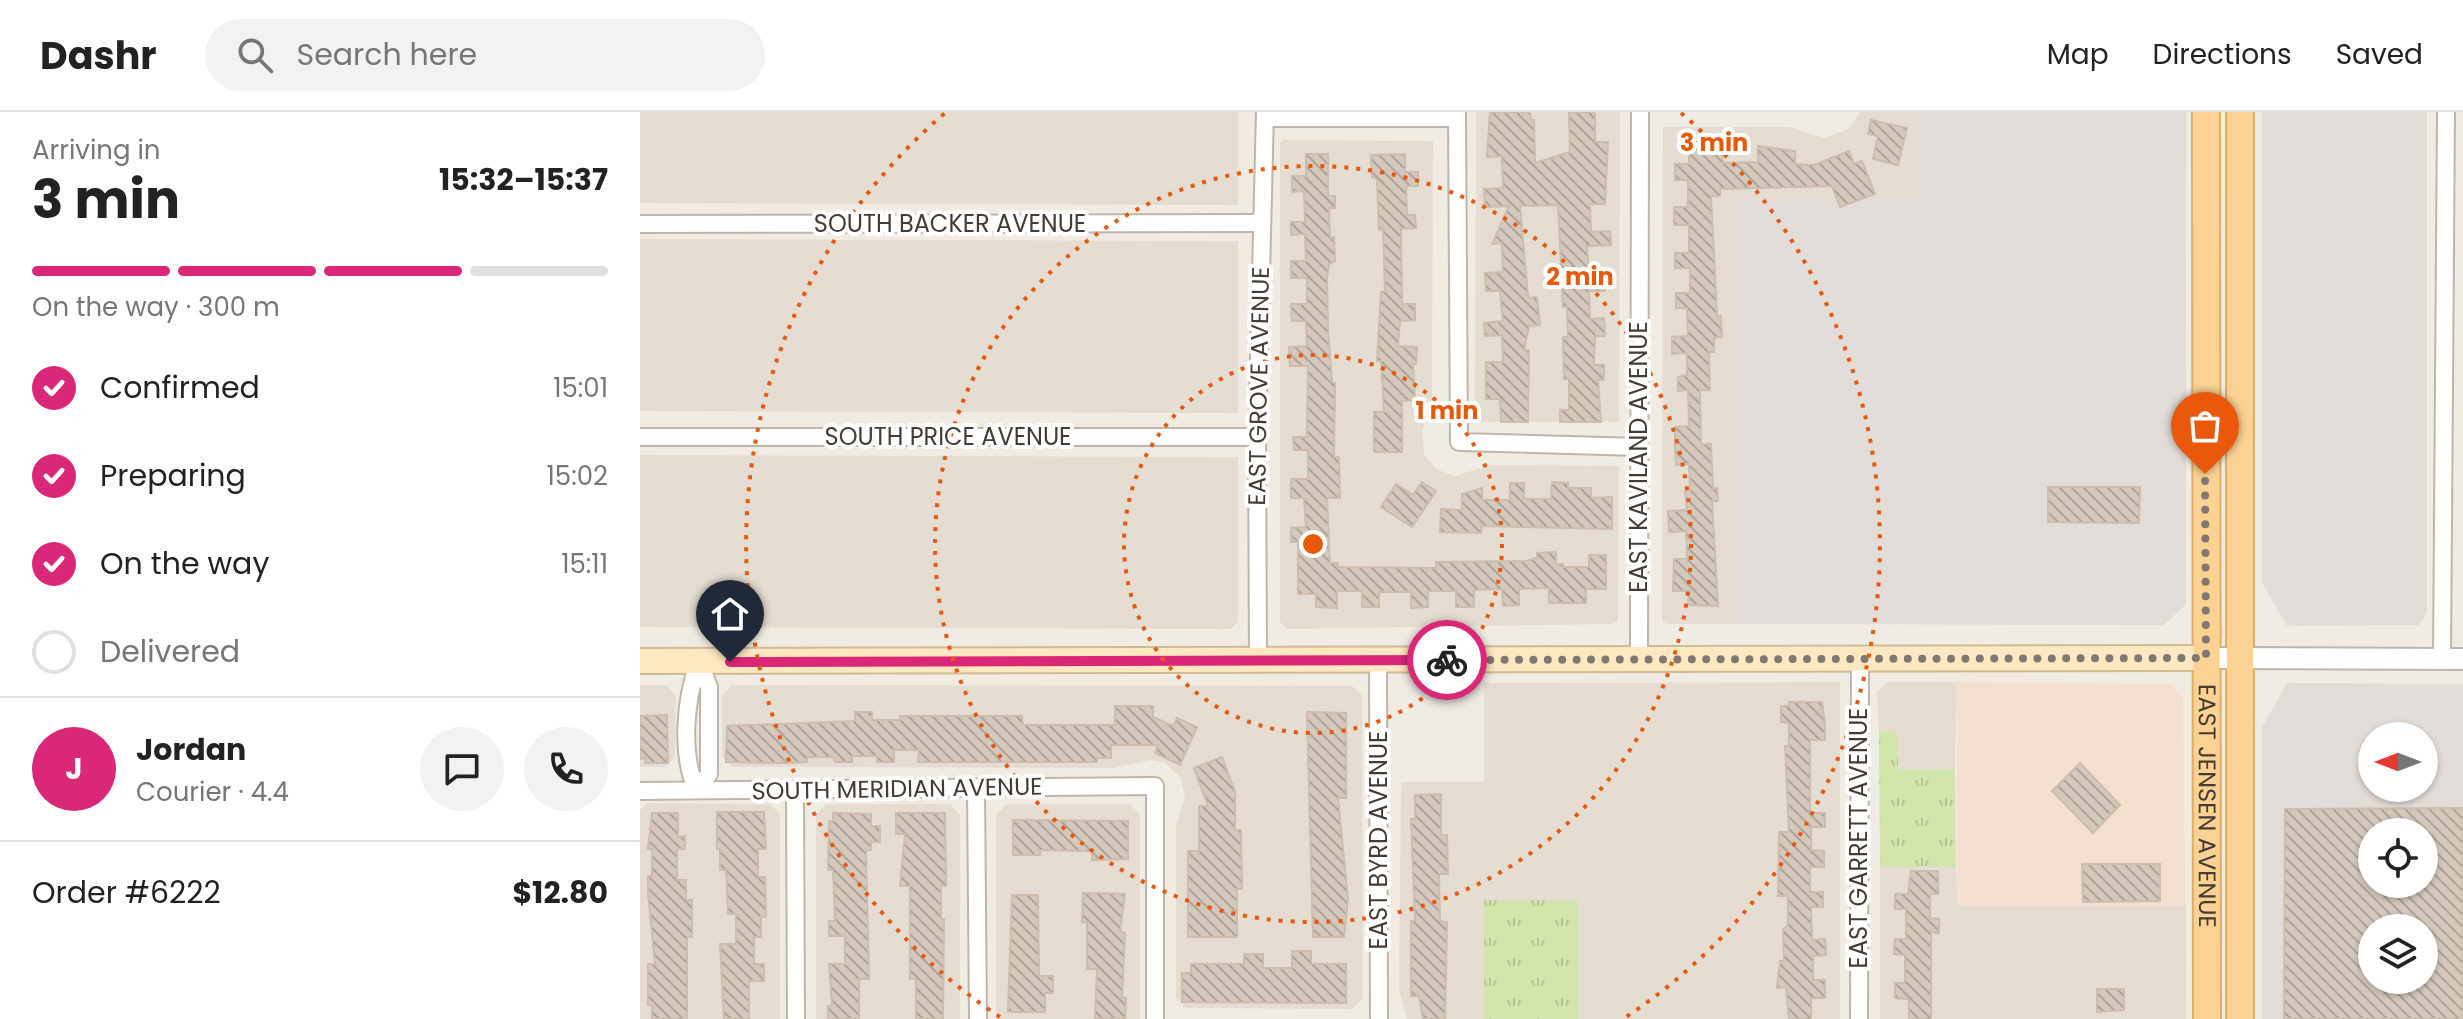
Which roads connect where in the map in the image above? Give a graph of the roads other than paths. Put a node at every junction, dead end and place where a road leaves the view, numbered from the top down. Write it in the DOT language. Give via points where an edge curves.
graph roads {
  1 [pos="1640,112"];
  2 [pos="2206,112"];
  3 [pos="2240,112"];
  4 [pos="2446,112"];
  5 [pos="1266,115"];
  6 [pos="1457,115"];
  7 [pos="1261,223"];
  8 [pos="640,224"];
  9 [pos="640,437"];
  10 [pos="1257,437"];
  11 [pos="1639,447"];
  12 [pos="1639,657"];
  13 [pos="1860,658"];
  14 [pos="2206,658"];
  15 [pos="2240,659"];
  16 [pos="2452,659"];
  17 [pos="1258,660"];
  18 [pos="640,661"];
  19 [pos="1378,661"];
  20 [pos="699,662"];
  21 [pos="976,788"];
  22 [pos="697,790"];
  23 [pos="640,791"];
  24 [pos="795,791"];
  25 [pos="796,1019"];
  26 [pos="978,1019"];
  27 [pos="1155,1019"];
  28 [pos="1379,1019"];
  29 [pos="1859,1019"];
  30 [pos="2207,1019"];
  31 [pos="2240,1019"];
  1 -- 11 [label="street, EAST KAVILAND AVENUE"];
  2 -- 14 [label="main road, EAST JENSEN AVENUE"];
  3 -- 15 [label="main road, EAST JENSEN AVENUE"];
  4 -- 16 [label="street"];
  5 -- 6 [label="street"];
  5 -- 7 [label="street, EAST GROVE AVENUE"];
  6 -- 11 [label="street" via="1459,442"];
  7 -- 8 [label="street, SOUTH BACKER AVENUE"];
  7 -- 10 [label="street, EAST GROVE AVENUE"];
  9 -- 10 [label="street, SOUTH PRICE AVENUE"];
  10 -- 17 [label="street, EAST GROVE AVENUE"];
  11 -- 12 [label="street, EAST KAVILAND AVENUE"];
  12 -- 13 [label="main road"];
  12 -- 19 [label="main road"];
  13 -- 14 [label="main road"];
  13 -- 29 [label="street, EAST GARRETT AVENUE"];
  14 -- 15 [label="street"];
  14 -- 30 [label="main road, EAST JENSEN AVENUE"];
  15 -- 16 [label="street"];
  15 -- 31 [label="main road, EAST JENSEN AVENUE"];
  17 -- 19 [label="main road"];
  17 -- 20 [label="main road"];
  18 -- 20 [label="main road"];
  19 -- 28 [label="street, EAST BYRD AVENUE"];
  20 -- 22 [label="street" via="709,687 709,774"];
  21 -- 24 [label="street, SOUTH MERIDIAN AVENUE"];
  21 -- 26 [label="street"];
  21 -- 27 [label="street, SOUTH MERIDIAN AVENUE" via="1155,786"];
  22 -- 23 [label="street, SOUTH MERIDIAN AVENUE"];
  22 -- 24 [label="street, SOUTH MERIDIAN AVENUE"];
  24 -- 25 [label="street"];
}
